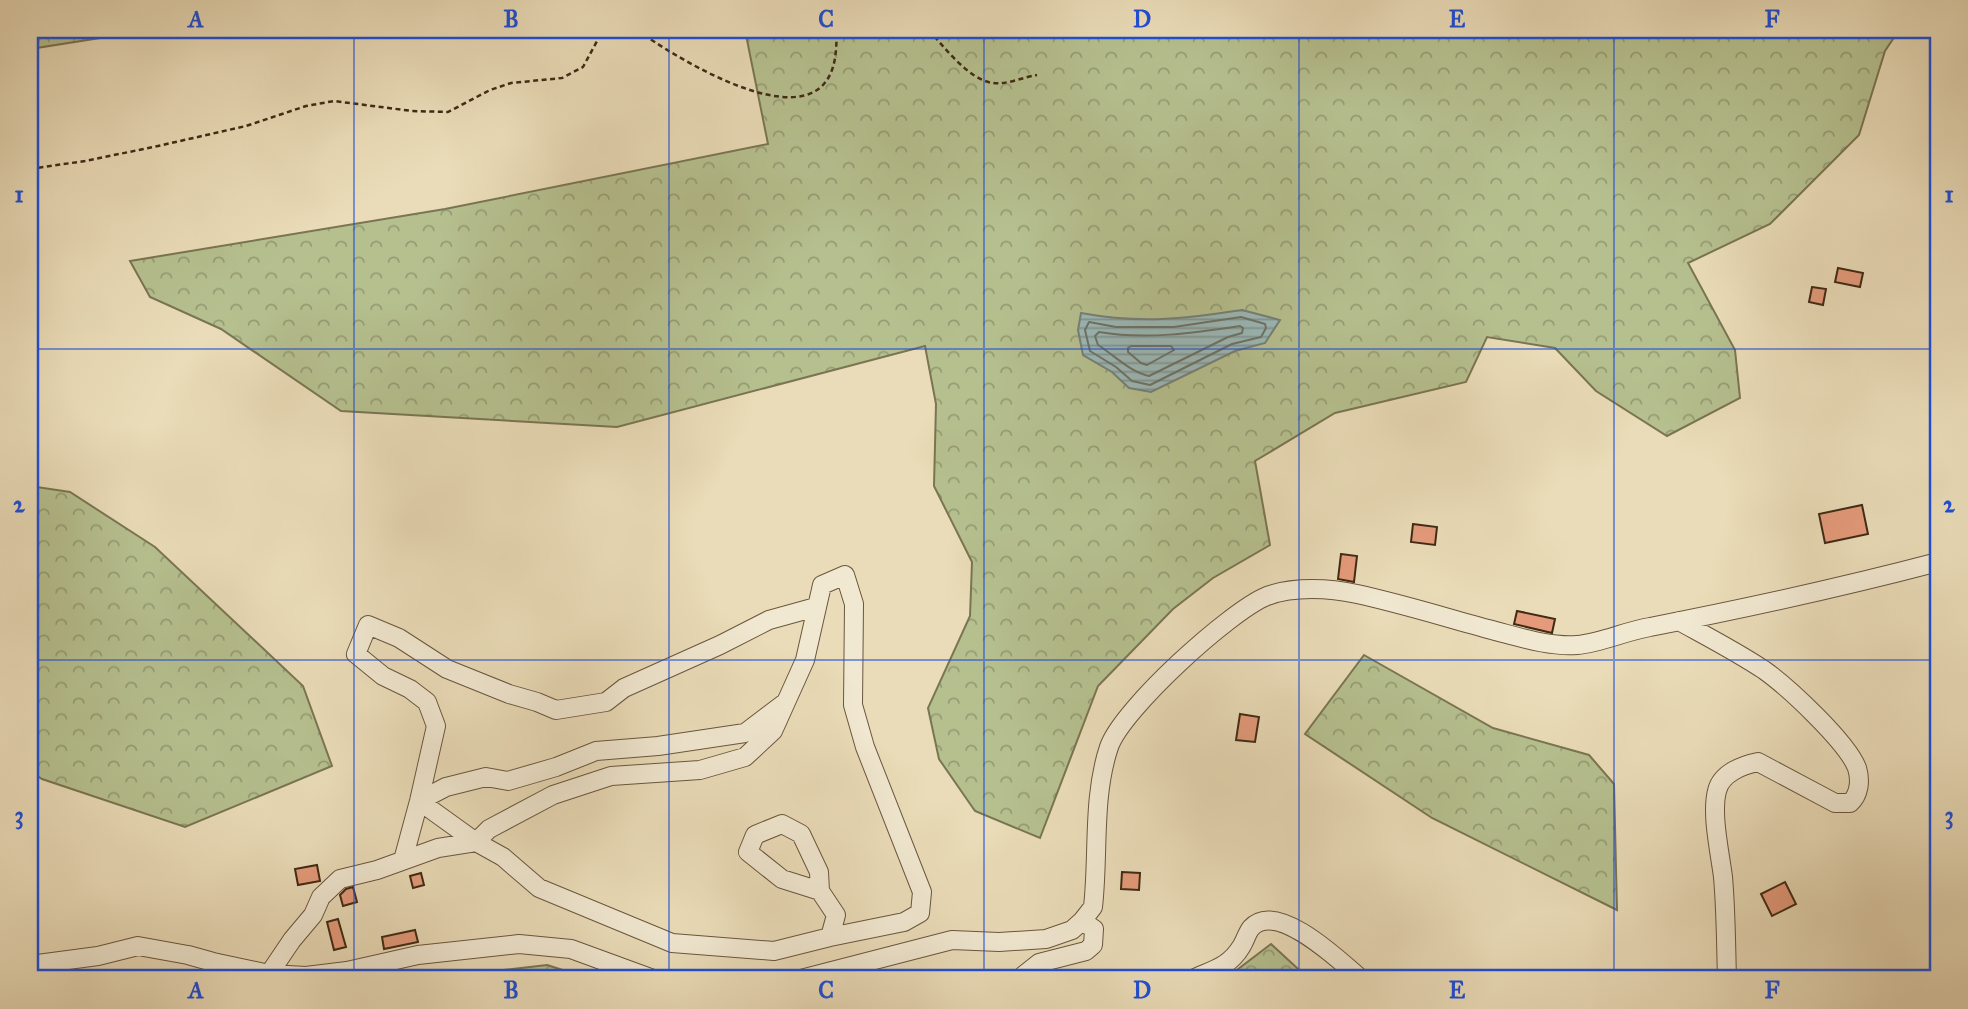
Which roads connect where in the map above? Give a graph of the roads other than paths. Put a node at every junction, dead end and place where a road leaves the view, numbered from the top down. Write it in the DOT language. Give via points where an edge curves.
graph roads {
  1 [pos="1938,562"];
  2 [pos="816,607"];
  3 [pos="1679,621"];
  4 [pos="786,702"];
  5 [pos="419,801"];
  6 [pos="476,842"];
  7 [pos="403,860"];
  8 [pos="820,891"];
  9 [pos="1082,921"];
  10 [pos="830,937"];
  11 [pos="30,965"];
  12 [pos="269,976"];
  13 [pos="653,979"];
  14 [pos="801,979"];
  15 [pos="1019,979"];
  16 [pos="1193,979"];
  17 [pos="1361,979"];
  18 [pos="1727,979"];
  1 -- 3 [label="street"];
  2 -- 4 [label="street" via="805,660"];
  2 -- 5 [label="street" via="769,620 624,688 606,702 556,710 447,668 400,638 368,625 356,654 427,702 436,726"];
  2 -- 10 [label="street" via="822,584 845,575 855,604 853,705 922,892 920,913 904,922"];
  3 -- 9 [label="street" via="1575,645 1514,636 1334,589 1283,591 1265,597 1208,636 1161,680 1110,744 1101,781 1093,906"];
  3 -- 18 [label="street" via="1766,672 1797,698 1838,741 1856,768 1859,785 1850,803 1835,803 1758,762 1727,775 1717,790 1716,816"];
  4 -- 5 [label="street" via="745,733 596,751 508,781 486,777 446,787"];
  4 -- 6 [label="street" via="773,731 745,757 700,770 611,776 553,795 489,829"];
  5 -- 6 [label="street"];
  5 -- 7 [label="street"];
  6 -- 7 [label="street"];
  6 -- 10 [label="street" via="503,857 539,888 672,943 774,951"];
  7 -- 12 [label="street" via="341,879 321,897"];
  8 -- 10 [label="street" via="836,915"];
  9 -- 14 [label="street" via="1072,930 1046,939 953,940"];
  9 -- 15 [label="street" via="1094,929 1093,945 1039,963"];
  11 -- 12 [label="street" via="138,946"];
  12 -- 13 [label="street" via="347,971 418,955 519,944 571,949"];
  16 -- 17 [label="street" via="1230,962 1252,927 1281,922 1314,937"];
}
